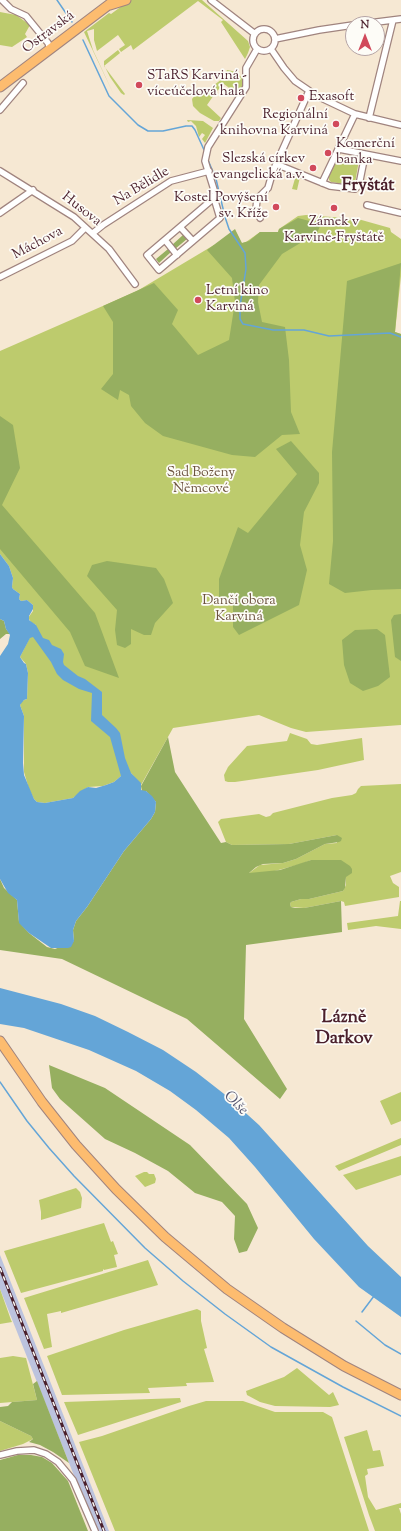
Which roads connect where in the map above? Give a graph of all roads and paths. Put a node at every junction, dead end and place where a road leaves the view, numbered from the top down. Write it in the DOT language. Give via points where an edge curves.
graph roads {
  1 [pos="2,0"];
  2 [pos="115,0"];
  3 [pos="126,0"];
  4 [pos="211,0"];
  5 [pos="106,6"];
  6 [pos="401,19"];
  7 [pos="393,20"];
  8 [pos="385,21"];
  9 [pos="345,26"];
  10 [pos="255,34"];
  11 [pos="275,39"];
  12 [pos="50,49"];
  13 [pos="258,49"];
  14 [pos="271,49"];
  15 [pos="23,83"];
  16 [pos="0,87"];
  17 [pos="309,91"];
  18 [pos="0,110"];
  19 [pos="355,114"];
  20 [pos="368,118"];
  21 [pos="401,125"];
  22 [pos="339,149"];
  23 [pos="365,155"];
  24 [pos="401,161"];
  25 [pos="276,164"];
  26 [pos="0,171"];
  27 [pos="209,171"];
  28 [pos="322,183"];
  29 [pos="33,190"];
  30 [pos="215,196"];
  31 [pos="367,205"];
  32 [pos="0,213"];
  33 [pos="401,213"];
  34 [pos="260,218"];
  35 [pos="180,226"];
  36 [pos="85,228"];
  37 [pos="93,233"];
  38 [pos="165,240"];
  39 [pos="193,241"];
  40 [pos="178,255"];
  41 [pos="0,277"];
  42 [pos="135,284"];
  43 [pos="0,1041"];
  44 [pos="401,1395"];
  45 [pos="0,1455"];
  46 [pos="94,1531"];
  1 -- 12 [label="street" via="11,9 26,16"];
  2 -- 5 [label="main road, Ostravská"];
  3 -- 5 [label="main road"];
  4 -- 10 [label="street"];
  5 -- 12 [label="main road, Ostravská"];
  6 -- 7 [label="street"];
  7 -- 8 [label="street"];
  7 -- 20 [label="street"];
  9 -- 11 [label="street"];
  10 -- 11 [label="street" via="267,29"];
  10 -- 13 [label="street" via="253,42"];
  11 -- 14 [label="street"];
  12 -- 16 [label="main road, Ostravská"];
  13 -- 14 [label="street"];
  13 -- 27 [label="street" via="246,68 246,87 208,147 205,161"];
  14 -- 17 [label="street" via="295,81"];
  15 -- 18 [label="street"];
  17 -- 19 [label="street"];
  17 -- 25 [label="street"];
  19 -- 20 [label="street"];
  19 -- 22 [label="street"];
  20 -- 21 [label="street"];
  22 -- 23 [label="street"];
  22 -- 28 [label="street"];
  23 -- 24 [label="street"];
  23 -- 28 [label="street" via="359,185 355,189"];
  25 -- 28 [label="street"];
  25 -- 34 [label="street" via="268,188 257,199 256,209"];
  26 -- 29 [label="street, Husova"];
  27 -- 30 [label="street"];
  27 -- 37 [label="street, Na Bělidle" via="171,181"];
  29 -- 32 [label="street"];
  29 -- 36 [label="street, Husova" via="74,217"];
  30 -- 35 [label="street"];
  30 -- 39 [label="street" via="220,218"];
  31 -- 33 [label="street"];
  35 -- 38 [label="street"];
  35 -- 39 [label="street"];
  36 -- 37 [label="street, Husova"];
  36 -- 41 [label="street, Máchova" via="72,241"];
  37 -- 42 [label="street, Husova" via="109,249"];
  38 -- 40 [label="street"];
  38 -- 40 [label="street" via="147,255 159,270"];
  39 -- 40 [label="street"];
  43 -- 44 [label="main road" via="42,1102 84,1154 132,1206 180,1251 227,1289 283,1328 344,1366"];
  45 -- 46 [label="street" via="17,1450 34,1450 58,1462 73,1480"];
}
